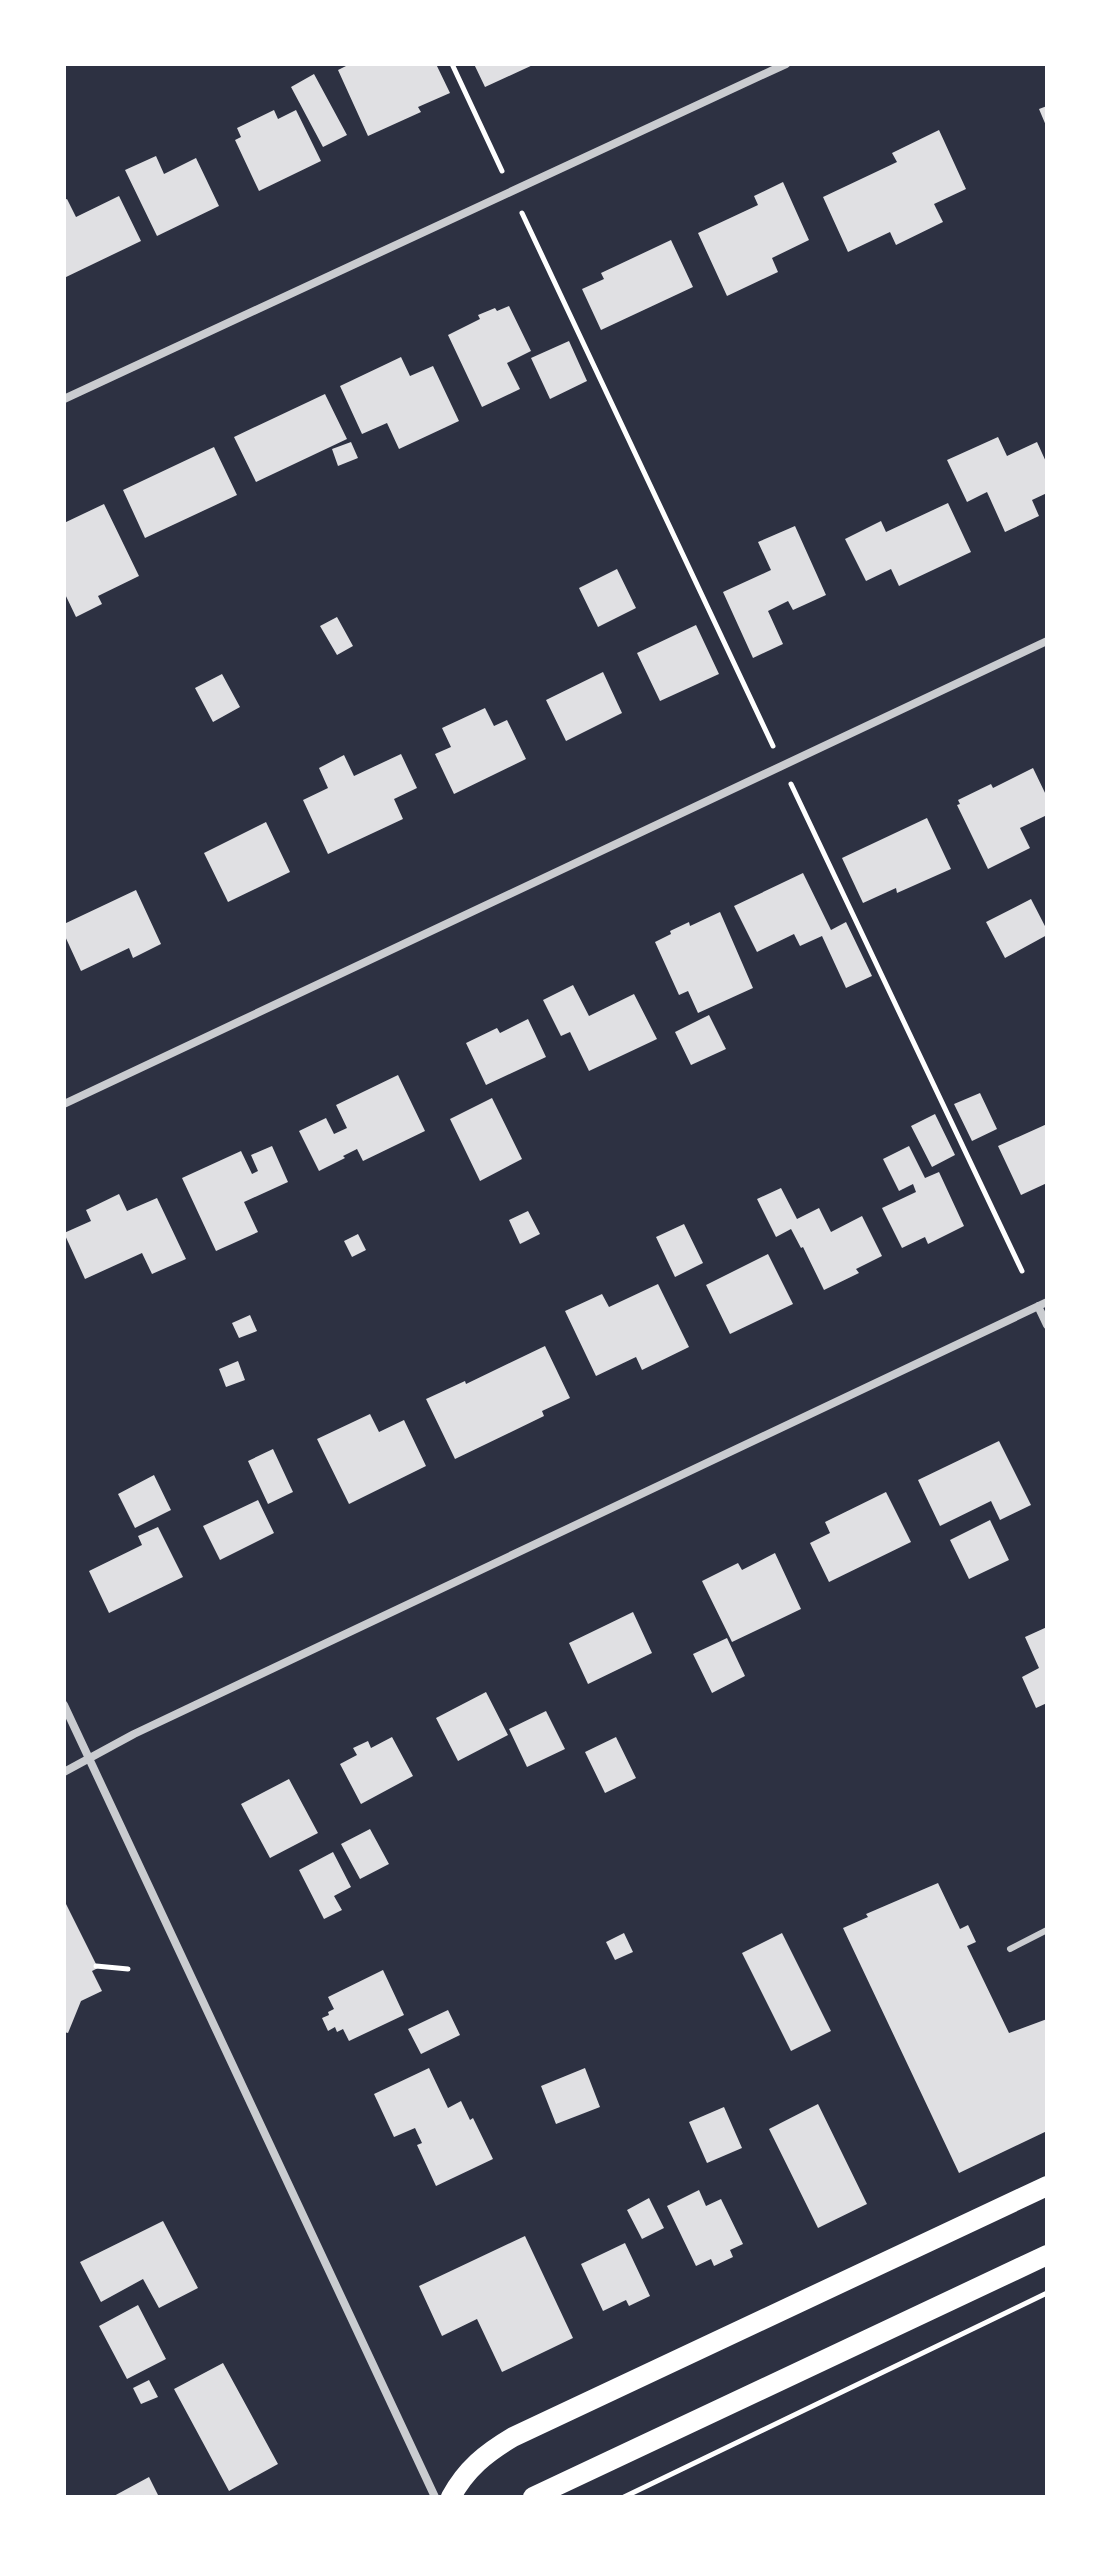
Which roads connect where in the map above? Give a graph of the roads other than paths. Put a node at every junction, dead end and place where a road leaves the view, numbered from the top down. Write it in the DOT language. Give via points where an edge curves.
graph roads {
  1 [pos="786,64"];
  2 [pos="64,399"];
  3 [pos="1047,641"];
  4 [pos="64,1104"];
  5 [pos="1042,1304"];
  6 [pos="1047,1325"];
  7 [pos="64,1705"];
  8 [pos="89,1759"];
  9 [pos="64,1772"];
  10 [pos="1047,1930"];
  11 [pos="1010,1949"];
  12 [pos="1047,2186"];
  13 [pos="1047,2255"];
  14 [pos="435,2497"];
  15 [pos="451,2497"];
  16 [pos="533,2497"];
  1 -- 2 [label="street"];
  3 -- 4 [label="street"];
  5 -- 6 [label="street"];
  5 -- 8 [label="street"];
  7 -- 8 [label="street"];
  8 -- 9 [label="street"];
  8 -- 14 [label="street"];
  10 -- 11 [label="lane"];
  12 -- 15 [label="main road" via="513,2437 471,2468"];
  13 -- 16 [label="main road"];
}
